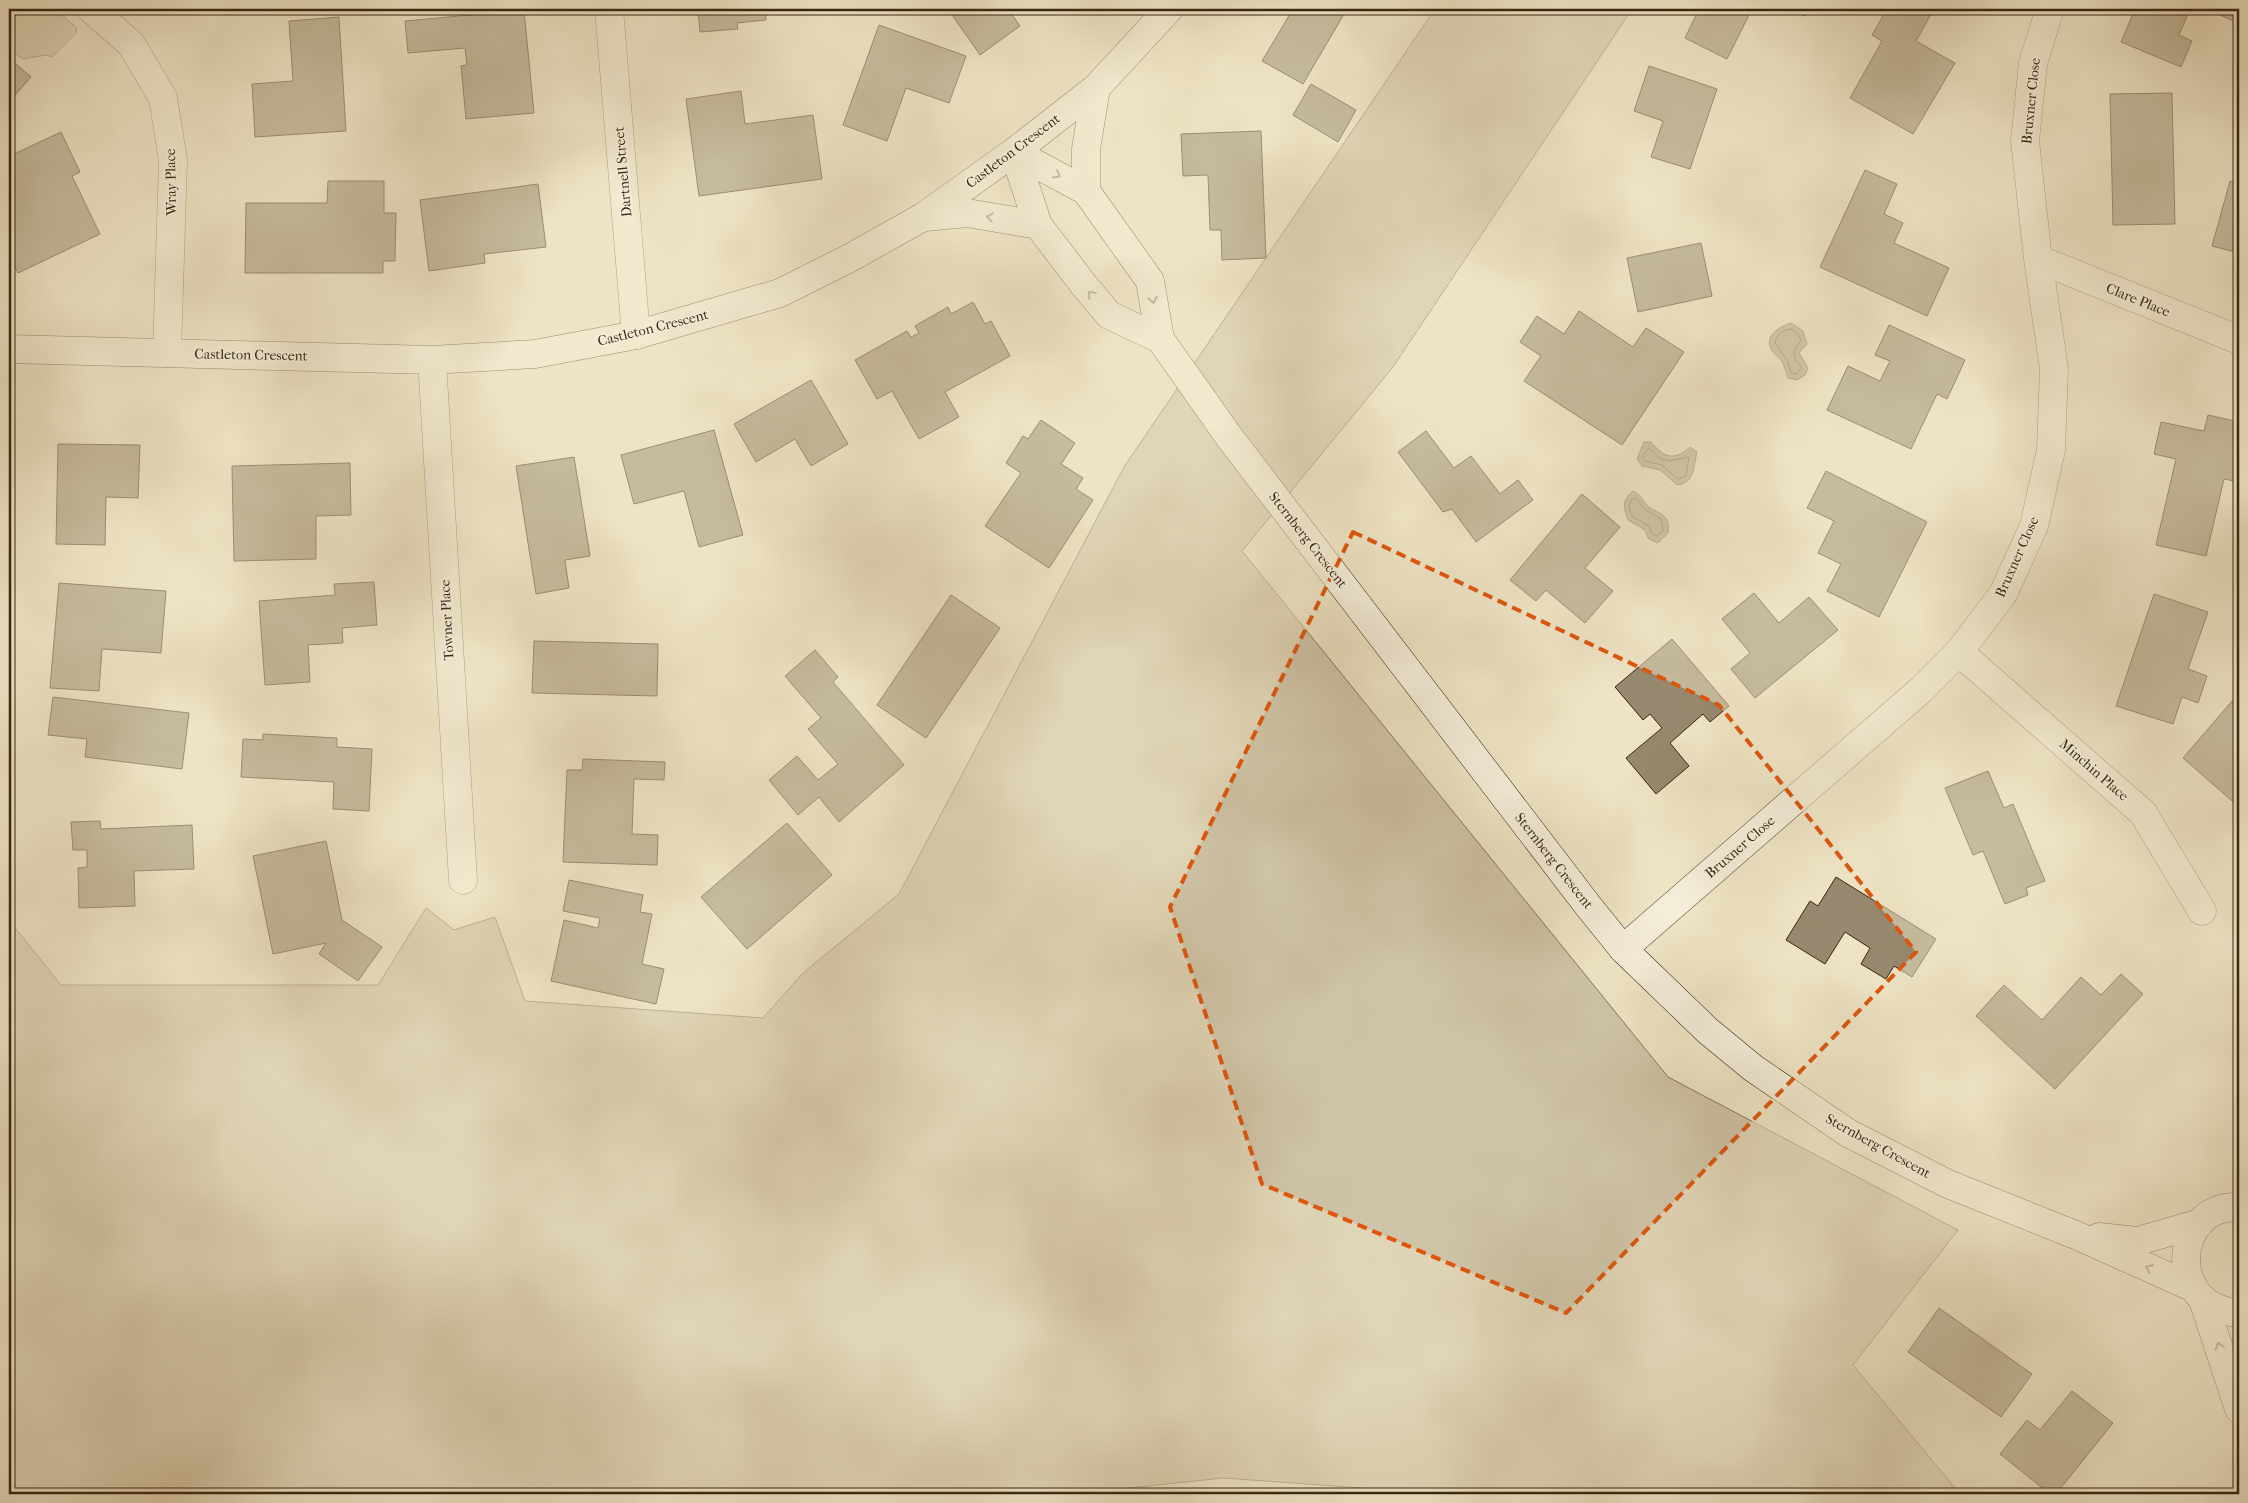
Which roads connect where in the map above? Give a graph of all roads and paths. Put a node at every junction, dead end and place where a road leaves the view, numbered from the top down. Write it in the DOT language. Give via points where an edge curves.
graph roads {
  1 [pos="91,9"];
  2 [pos="609,9"];
  3 [pos="1169,9"];
  4 [pos="2050,9"];
  5 [pos="1096,88"];
  6 [pos="1014,152"];
  7 [pos="1086,191"];
  8 [pos="923,217"];
  9 [pos="1038,226"];
  10 [pos="2038,259"];
  11 [pos="636,335"];
  12 [pos="1160,339"];
  13 [pos="2239,340"];
  14 [pos="9,349"];
  15 [pos="167,353"];
  16 [pos="432,360"];
  17 [pos="1959,652"];
  18 [pos="463,880"];
  19 [pos="2202,911"];
  20 [pos="1624,949"];
  21 [pos="2239,1207"];
  22 [pos="2200,1223"];
  23 [pos="2078,1236"];
  24 [pos="2198,1294"];
  25 [pos="2239,1313"];
  26 [pos="2239,1409"];
  1 -- 15 [label="street, Wray Place" via="131,44 163,98 173,160"];
  2 -- 11 [label="street, Dartnell Street"];
  3 -- 5 [label="street, Castleton Crescent"];
  4 -- 10 [label="street, Bruxner Close" via="2033,63 2025,142"];
  5 -- 6 [label="street, Castleton Crescent"];
  5 -- 7 [label="street" via="1086,149"];
  6 -- 7 [label="street, Sternberg Crescent, one-way"];
  6 -- 8 [label="street, Castleton Crescent"];
  6 -- 9 [label="street, Sternberg Crescent"];
  7 -- 12 [label="street, Sternberg Crescent, one-way" via="1150,281"];
  9 -- 8 [label="street, one-way" via="967,213"];
  8 -- 11 [label="street, Castleton Crescent" via="780,293"];
  12 -- 9 [label="street, Sternberg Crescent, one-way" via="1109,315"];
  10 -- 13 [label="street, Clare Place"];
  10 -- 17 [label="street, Bruxner Close" via="2054,369 2051,450 2034,526 2003,594"];
  11 -- 16 [label="street, Castleton Crescent" via="535,354"];
  12 -- 20 [label="street, Sternberg Crescent" via="1258,476"];
  14 -- 15 [label="street, Castleton Crescent"];
  15 -- 16 [label="street, Castleton Crescent"];
  16 -- 18 [label="street, Towner Place"];
  17 -- 19 [label="street, Minchin Place" via="2143,812"];
  17 -- 20 [label="street, Bruxner Close" via="1922,689"];
  20 -- 23 [label="street, Sternberg Crescent" via="1738,1056 1848,1133 1948,1184"];
  21 -- 22 [label="street, Sternberg Crescent" via="2215,1212"];
  22 -- 23 [label="street, Sternberg Crescent" via="2138,1241"];
  22 -- 24 [label="street" via="2190,1239 2185,1257 2187,1276"];
  24 -- 23 [label="street, Sternberg Crescent, one-way"];
  24 -- 25 [label="street, Sternberg Crescent" via="2209,1305 2226,1313"];
  26 -- 24 [label="street, one-way"];
}
